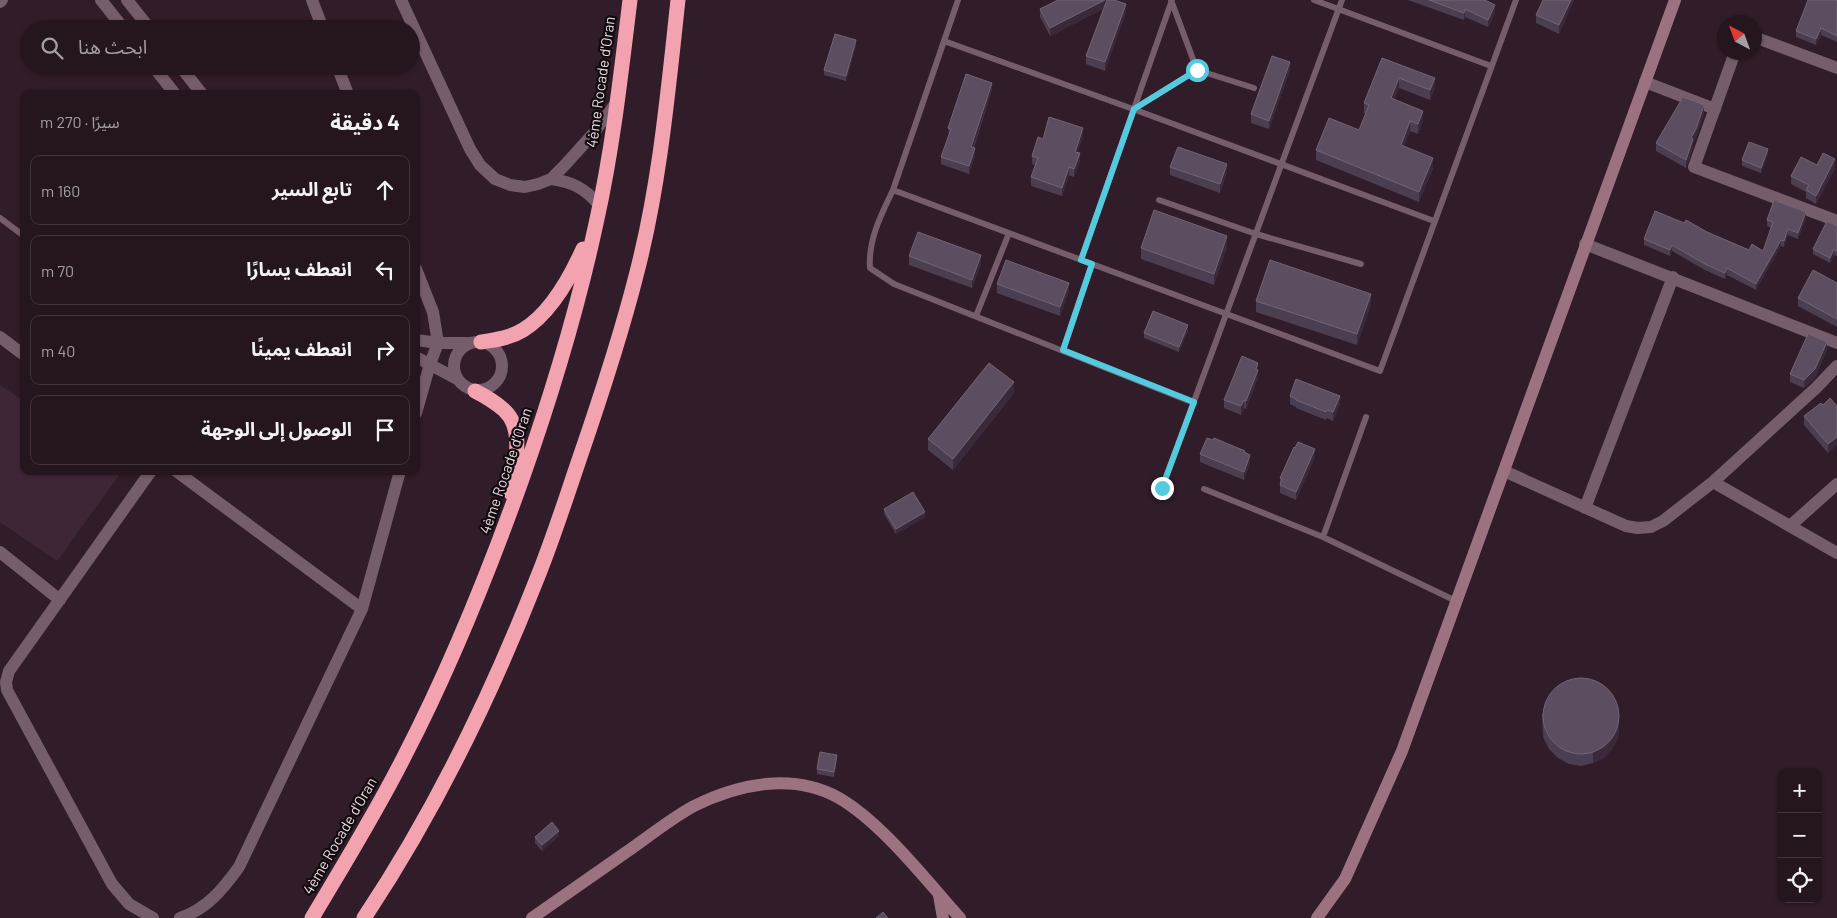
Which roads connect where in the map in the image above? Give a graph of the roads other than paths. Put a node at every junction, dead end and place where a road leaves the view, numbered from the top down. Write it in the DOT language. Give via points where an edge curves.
graph roads {
  1 [pos="101,0"];
  2 [pos="127,0"];
  3 [pos="312,0"];
  4 [pos="401,0"];
  5 [pos="630,0"];
  6 [pos="678,0"];
  7 [pos="958,0"];
  8 [pos="1172,0"];
  9 [pos="1314,0"];
  10 [pos="1342,0"];
  11 [pos="1516,0"];
  12 [pos="1675,0"];
  13 [pos="1338,9"];
  14 [pos="117,20"];
  15 [pos="143,20"];
  16 [pos="320,20"];
  17 [pos="410,20"];
  18 [pos="1762,40"];
  19 [pos="420,41"];
  20 [pos="944,41"];
  21 [pos="1732,60"];
  22 [pos="1491,66"];
  23 [pos="1837,68"];
  24 [pos="1197,70"];
  25 [pos="160,75"];
  26 [pos="187,75"];
  27 [pos="341,75"];
  28 [pos="1645,82"];
  29 [pos="1254,88"];
  30 [pos="172,90"];
  31 [pos="199,90"];
  32 [pos="347,90"];
  33 [pos="616,103"];
  34 [pos="1134,109"];
  35 [pos="1715,109"];
  36 [pos="1282,164"];
  37 [pos="551,179"];
  38 [pos="893,190"];
  39 [pos="1159,200"];
  40 [pos="599,210"];
  41 [pos="0,218"];
  42 [pos="1434,221"];
  43 [pos="1837,221"];
  44 [pos="20,233"];
  45 [pos="1009,233"];
  46 [pos="1256,234"];
  47 [pos="1585,244"];
  48 [pos="1081,260"];
  49 [pos="1092,264"];
  50 [pos="1362,264"];
  51 [pos="1673,277"];
  52 [pos="420,279"];
  53 [pos="1227,314"];
  54 [pos="976,316"];
  55 [pos="0,336"];
  56 [pos="420,341"];
  57 [pos="476,342"];
  58 [pos="438,343"];
  59 [pos="1837,343"];
  60 [pos="1063,350"];
  61 [pos="20,351"];
  62 [pos="420,359"];
  63 [pos="430,364"];
  64 [pos="1837,366"];
  65 [pos="457,379"];
  66 [pos="475,390"];
  67 [pos="420,399"];
  68 [pos="1194,402"];
  69 [pos="1366,417"];
  70 [pos="1504,471"];
  71 [pos="148,475"];
  72 [pos="181,475"];
  73 [pos="399,475"];
  74 [pos="1713,482"];
  75 [pos="1837,484"];
  76 [pos="1162,488"];
  77 [pos="1204,489"];
  78 [pos="1585,508"];
  79 [pos="1790,526"];
  80 [pos="503,533"];
  81 [pos="1323,537"];
  82 [pos="0,552"];
  83 [pos="1837,553"];
  84 [pos="60,600"];
  85 [pos="1456,601"];
  86 [pos="362,609"];
  87 [pos="939,895"];
  88 [pos="153,918"];
  89 [pos="180,918"];
  90 [pos="312,918"];
  91 [pos="364,918"];
  92 [pos="532,918"];
  93 [pos="943,918"];
  94 [pos="960,918"];
  95 [pos="1317,918"];
  1 -- 14 [label="street"];
  2 -- 15 [label="street"];
  3 -- 16 [label="street"];
  4 -- 17 [label="street"];
  5 -- 33 [label="highway, 4ème Rocade d'Oran"];
  6 -- 91 [label="highway" via="664,126 638,272 566,500 537,580 472,728 418,833"];
  7 -- 20 [label="lane"];
  8 -- 24 [label="lane"];
  8 -- 34 [label="lane"];
  9 -- 13 [label="lane"];
  10 -- 13 [label="lane"];
  11 -- 22 [label="lane"];
  12 -- 28 [label="main road"];
  13 -- 22 [label="lane"];
  13 -- 36 [label="lane"];
  18 -- 23 [label="street"];
  19 -- 37 [label="street" via="480,165 495,179 510,185 525,187"];
  20 -- 34 [label="lane"];
  20 -- 38 [label="lane"];
  21 -- 35 [label="street"];
  22 -- 42 [label="lane"];
  24 -- 29 [label="lane"];
  24 -- 34 [label="lane"];
  25 -- 30 [label="street"];
  26 -- 31 [label="street"];
  27 -- 32 [label="street"];
  28 -- 35 [label="street"];
  28 -- 47 [label="main road"];
  33 -- 37 [label="street"];
  33 -- 40 [label="highway, 4ème Rocade d'Oran"];
  34 -- 36 [label="lane"];
  34 -- 48 [label="lane"];
  35 -- 43 [label="street" via="1694,166"];
  36 -- 42 [label="lane"];
  36 -- 46 [label="lane"];
  37 -- 40 [label="street" via="578,186 590,194"];
  38 -- 45 [label="lane"];
  38 -- 54 [label="lane" via="880,216 869,253 870,268 894,284"];
  39 -- 46 [label="lane"];
  40 -- 57 [label="highway" via="566,283 544,312 523,330 505,338"];
  40 -- 80 [label="highway, 4ème Rocade d'Oran" via="566,344"];
  41 -- 44 [label="lane"];
  42 -- 53 [label="lane" via="1380,371"];
  45 -- 48 [label="lane"];
  45 -- 54 [label="lane"];
  46 -- 50 [label="lane"];
  46 -- 53 [label="lane"];
  47 -- 51 [label="street"];
  47 -- 70 [label="main road"];
  48 -- 49 [label="lane"];
  49 -- 53 [label="lane"];
  49 -- 60 [label="lane"];
  51 -- 59 [label="street"];
  51 -- 78 [label="street"];
  52 -- 58 [label="street" via="433,312"];
  53 -- 68 [label="lane"];
  54 -- 60 [label="lane"];
  55 -- 61 [label="street"];
  56 -- 58 [label="street"];
  57 -- 58 [label="street"];
  57 -- 65 [label="street" via="464,346 455,358"];
  57 -- 66 [label="street" via="496,350 503,365 498,381 491,387"];
  58 -- 63 [label="street"];
  60 -- 68 [label="lane"];
  62 -- 63 [label="street"];
  63 -- 65 [label="street"];
  63 -- 67 [label="street"];
  64 -- 74 [label="street"];
  65 -- 66 [label="street" via="462,385"];
  66 -- 80 [label="highway" via="506,411 516,429 517,447"];
  68 -- 76 [label="lane"];
  69 -- 81 [label="lane"];
  70 -- 78 [label="street"];
  70 -- 85 [label="main road"];
  71 -- 84 [label="street"];
  72 -- 86 [label="street"];
  73 -- 86 [label="street"];
  74 -- 78 [label="street" via="1651,527 1626,526"];
  74 -- 79 [label="street"];
  75 -- 79 [label="street"];
  77 -- 81 [label="lane"];
  79 -- 83 [label="street"];
  80 -- 90 [label="highway, 4ème Rocade d'Oran" via="443,678 404,757"];
  81 -- 85 [label="lane"];
  82 -- 84 [label="street"];
  84 -- 88 [label="street" via="9,671 7,690 112,884 128,904"];
  85 -- 95 [label="main road" via="1402,751 1370,824 1345,879"];
  86 -- 89 [label="street" via="239,867 219,894 194,914"];
  87 -- 92 [label="main road" via="886,838 838,798 804,784 766,783 733,790 693,807"];
  87 -- 93 [label="main road"];
  87 -- 94 [label="main road"];
}
